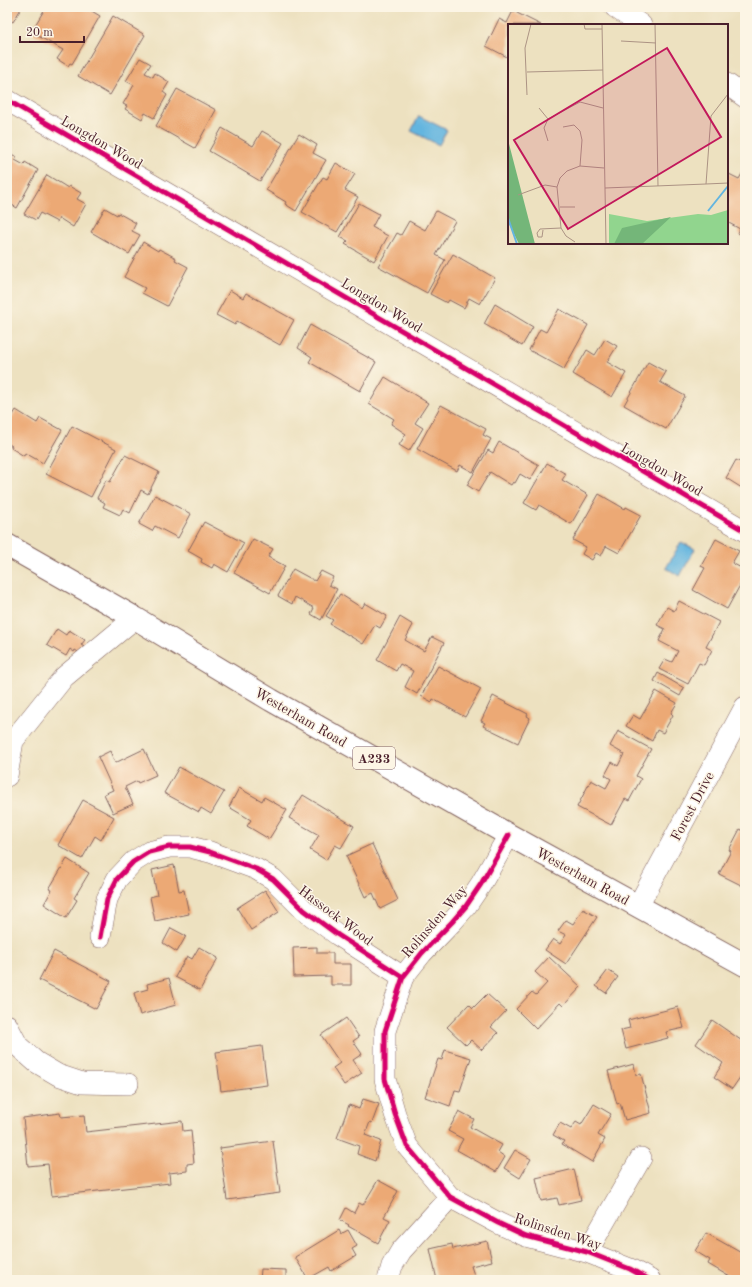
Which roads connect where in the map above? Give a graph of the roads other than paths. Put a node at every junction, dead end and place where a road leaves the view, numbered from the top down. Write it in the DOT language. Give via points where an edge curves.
graph roads {
  1 [pos="615,7"];
  2 [pos="640,24"];
  3 [pos="728,85"];
  4 [pos="745,97"];
  5 [pos="7,100"];
  6 [pos="745,531"];
  7 [pos="7,545"];
  8 [pos="135,618"];
  9 [pos="745,707"];
  10 [pos="7,776"];
  11 [pos="509,835"];
  12 [pos="638,906"];
  13 [pos="100,937"];
  14 [pos="745,965"];
  15 [pos="403,977"];
  16 [pos="7,1025"];
  17 [pos="128,1084"];
  18 [pos="641,1158"];
  19 [pos="450,1197"];
  20 [pos="586,1252"];
  21 [pos="388,1280"];
  22 [pos="650,1280"];
  1 -- 2 [label="street"];
  3 -- 4 [label="street"];
  5 -- 6 [label="street, Longdon Wood"];
  7 -- 8 [label="main road, Westerham Road / A233"];
  8 -- 10 [label="street" via="64,677 13,741"];
  8 -- 11 [label="main road, Westerham Road / A233" via="278,704"];
  9 -- 12 [label="street, Forest Drive"];
  11 -- 12 [label="main road, Westerham Road / A233"];
  11 -- 15 [label="street, Rolinsden Way" via="466,906"];
  12 -- 14 [label="main road, Westerham Road / A233"];
  13 -- 15 [label="street, Hassock Wood" via="107,899 117,879 133,862 149,852 169,847 190,847 262,872 273,879 304,910"];
  15 -- 19 [label="street, Rolinsden Way" via="385,1031 385,1079 394,1114 407,1146"];
  16 -- 17 [label="street" via="18,1046 36,1062 58,1075 82,1082"];
  18 -- 20 [label="street"];
  19 -- 20 [label="street, Rolinsden Way" via="498,1224 526,1236"];
  19 -- 21 [label="street" via="401,1251 392,1266"];
  20 -- 22 [label="street, Rolinsden Way" via="630,1269"];
}
